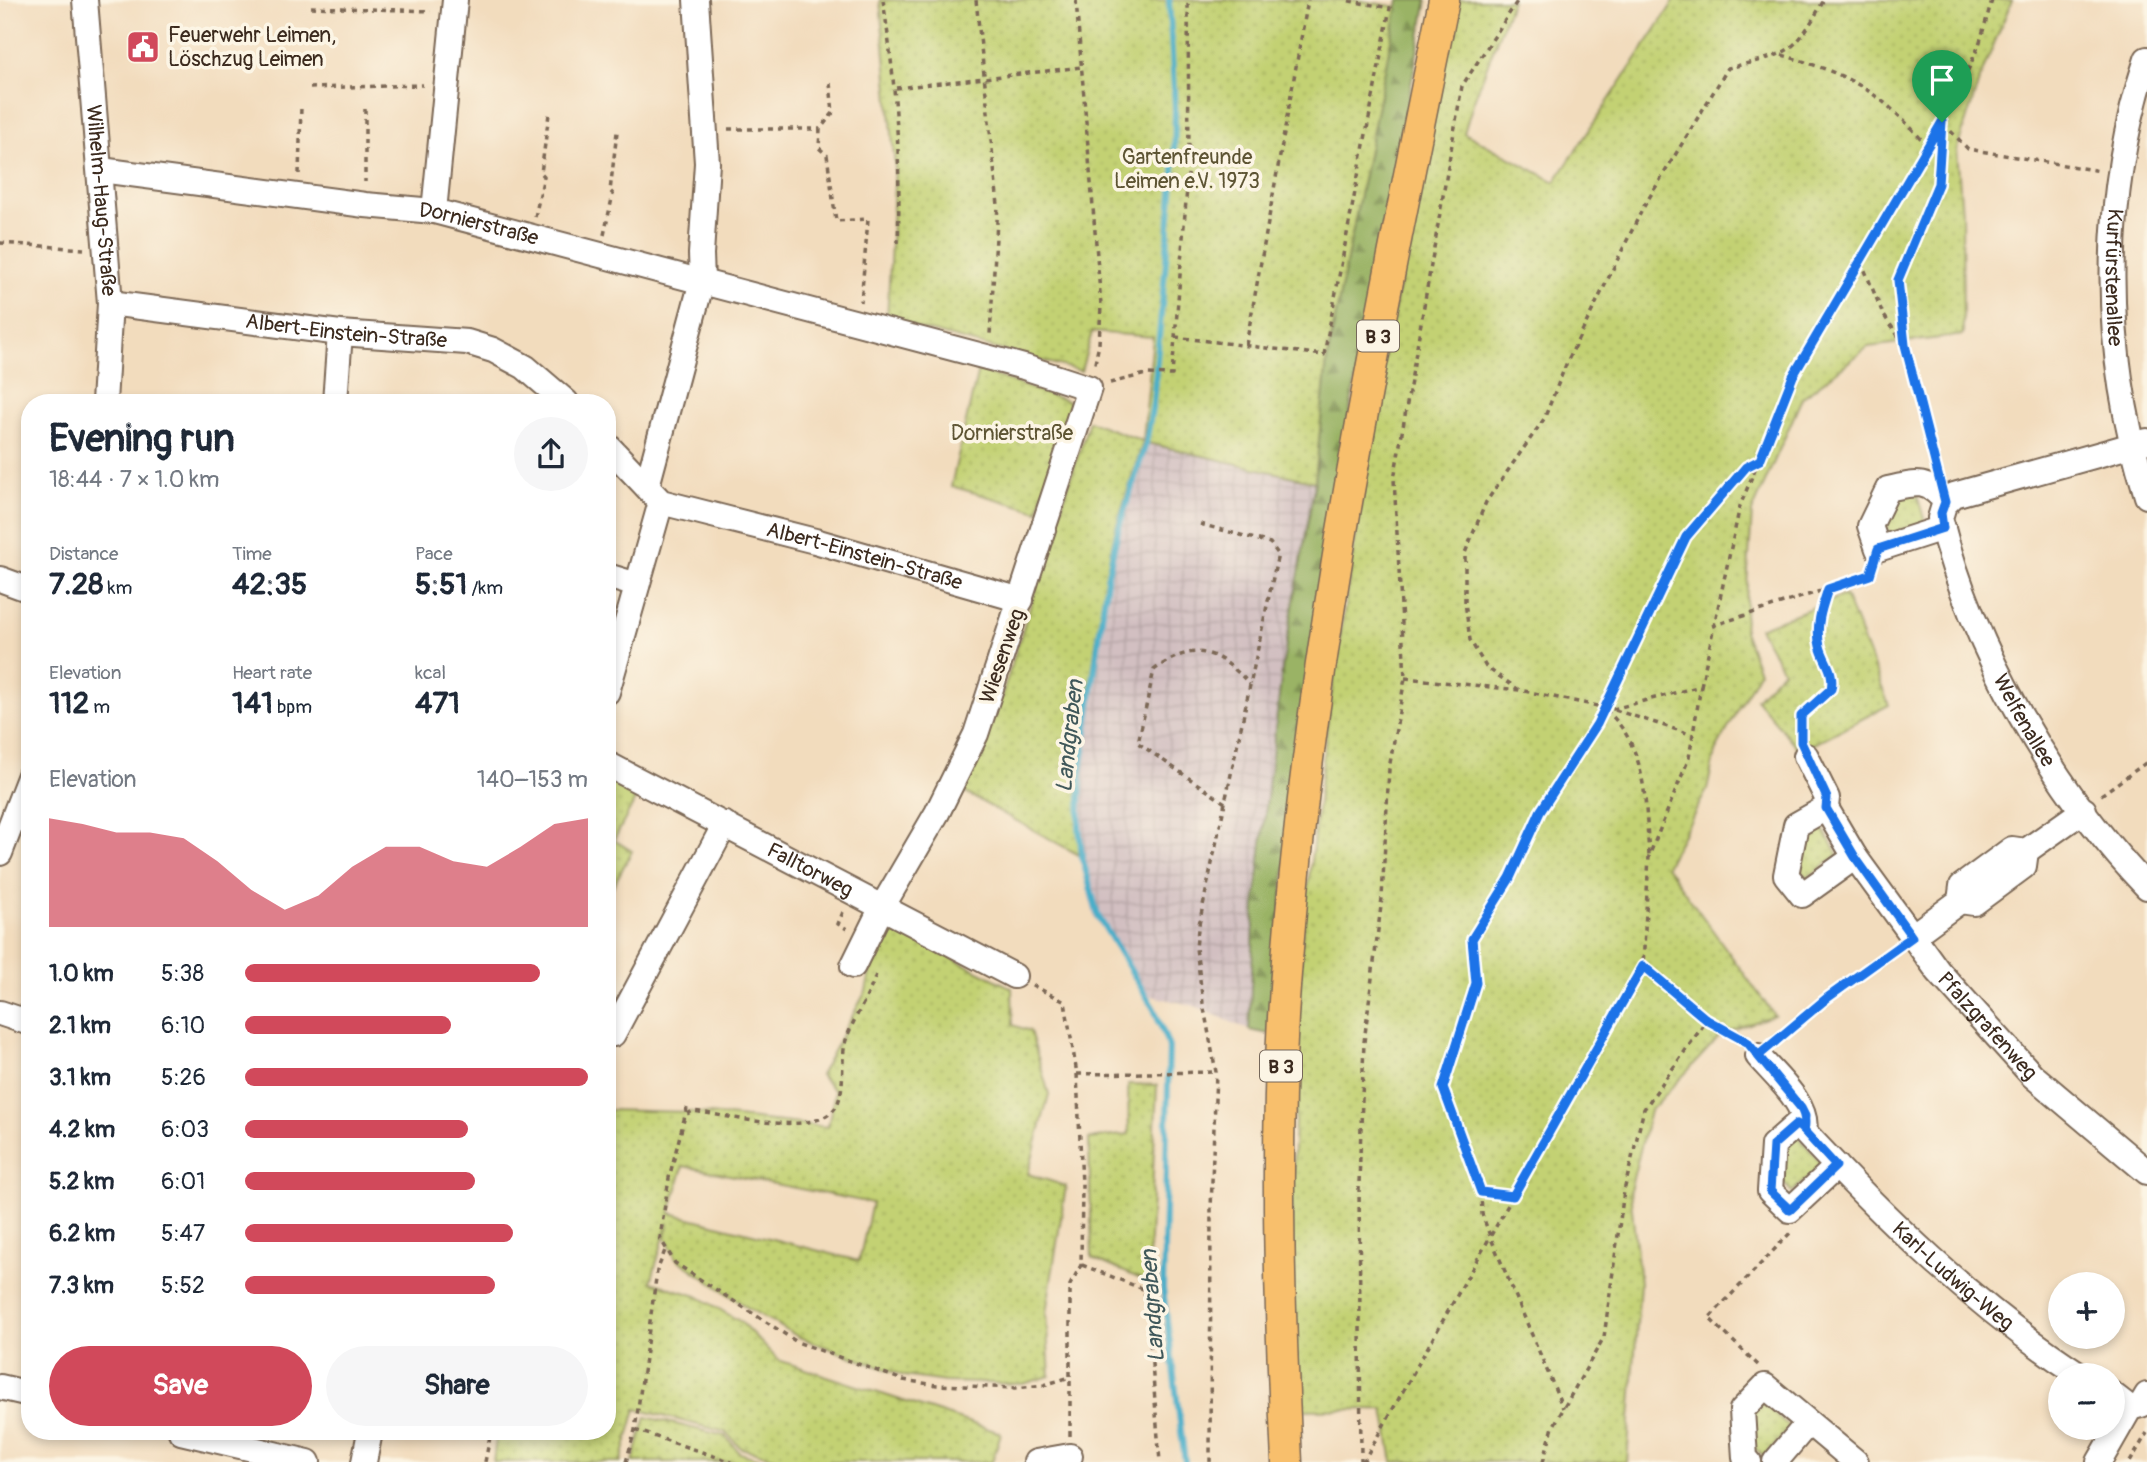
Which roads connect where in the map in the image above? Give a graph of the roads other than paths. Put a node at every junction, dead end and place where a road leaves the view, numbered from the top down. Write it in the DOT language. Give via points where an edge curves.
graph roads {
  1 [pos="85,0"];
  2 [pos="696,0"];
  3 [pos="1444,0"];
  4 [pos="454,6"];
  5 [pos="2147,59"];
  6 [pos="110,171"];
  7 [pos="434,211"];
  8 [pos="702,281"];
  9 [pos="110,303"];
  10 [pos="341,333"];
  11 [pos="1089,388"];
  12 [pos="104,394"];
  13 [pos="336,394"];
  14 [pos="557,394"];
  15 [pos="2140,444"];
  16 [pos="616,454"];
  17 [pos="654,494"];
  18 [pos="2147,496"];
  19 [pos="1944,500"];
  20 [pos="1943,528"];
  21 [pos="0,579"];
  22 [pos="616,579"];
  23 [pos="637,585"];
  24 [pos="21,587"];
  25 [pos="1021,600"];
  26 [pos="616,660"];
  27 [pos="1806,756"];
  28 [pos="616,769"];
  29 [pos="17,800"];
  30 [pos="1826,808"];
  31 [pos="2083,810"];
  32 [pos="724,824"];
  33 [pos="0,853"];
  34 [pos="1855,857"];
  35 [pos="2147,887"];
  36 [pos="881,909"];
  37 [pos="1912,937"];
  38 [pos="853,966"];
  39 [pos="1014,976"];
  40 [pos="0,1013"];
  41 [pos="21,1020"];
  42 [pos="616,1028"];
  43 [pos="1758,1056"];
  44 [pos="1804,1131"];
  45 [pos="1836,1166"];
  46 [pos="2147,1172"];
  47 [pos="2065,1363"];
  48 [pos="0,1387"];
  49 [pos="21,1392"];
  50 [pos="2130,1399"];
  51 [pos="1808,1423"];
  52 [pos="215,1440"];
  53 [pos="368,1440"];
  54 [pos="1070,1454"];
  55 [pos="308,1462"];
  56 [pos="364,1462"];
  57 [pos="1036,1462"];
  58 [pos="1287,1462"];
  59 [pos="1749,1462"];
  60 [pos="1775,1462"];
  61 [pos="1856,1462"];
  62 [pos="2099,1462"];
  1 -- 6 [label="street, Wilhelm-Haug-Straße"];
  2 -- 8 [label="street" via="707,163"];
  3 -- 58 [label="main road, B 3" via="1385,296 1320,673 1294,890 1283,1016 1278,1163"];
  4 -- 7 [label="street"];
  5 -- 15 [label="street, Kurfürstenallee" via="2120,174 2113,246 2113,316 2122,393"];
  6 -- 7 [label="street, Dornierstraße"];
  6 -- 9 [label="street, Wilhelm-Haug-Straße"];
  7 -- 8 [label="street, Dornierstraße"];
  8 -- 11 [label="street, Dornierstraße"];
  8 -- 17 [label="street"];
  9 -- 10 [label="street, Albert-Einstein-Straße"];
  9 -- 12 [label="street, Wilhelm-Haug-Straße"];
  10 -- 13 [label="street"];
  10 -- 14 [label="street, Albert-Einstein-Straße" via="467,342 525,367"];
  11 -- 25 [label="street, Wiesenweg"];
  15 -- 18 [label="street, Kurfürstenallee"];
  15 -- 19 [label="street"];
  16 -- 17 [label="street"];
  17 -- 23 [label="street"];
  17 -- 25 [label="street, Albert-Einstein-Straße"];
  19 -- 20 [label="street, Welfenallee"];
  19 -- 20 [label="street" via="1936,490 1918,482 1888,489 1870,526 1878,549"];
  20 -- 31 [label="street, Welfenallee" via="2004,681"];
  21 -- 24 [label="street"];
  22 -- 23 [label="street"];
  23 -- 26 [label="street"];
  25 -- 36 [label="street, Wiesenweg" via="976,734"];
  27 -- 30 [label="street, Pfalzgrafenweg" via="1827,798"];
  28 -- 32 [label="street, Falltorweg"];
  29 -- 33 [label="street"];
  30 -- 34 [label="street, Pfalzgrafenweg"];
  30 -- 34 [label="street" via="1796,825 1786,874 1802,895"];
  31 -- 35 [label="street, Welfenallee"];
  31 -- 37 [label="street" via="2026,852 2012,849 1962,886 1960,901"];
  32 -- 36 [label="street, Falltorweg"];
  32 -- 42 [label="street"];
  34 -- 37 [label="street, Pfalzgrafenweg"];
  36 -- 38 [label="street, Wiesenweg"];
  36 -- 39 [label="street, Falltorweg"];
  37 -- 46 [label="street, Pfalzgrafenweg" via="2012,1056"];
  40 -- 41 [label="street"];
  43 -- 44 [label="street, Karl-Ludwig-Weg" via="1801,1108"];
  44 -- 45 [label="street, Karl-Ludwig-Weg"];
  44 -- 45 [label="street" via="1797,1124 1773,1145 1770,1191 1790,1210"];
  45 -- 47 [label="street, Karl-Ludwig-Weg" via="1946,1272"];
  48 -- 49 [label="street"];
  50 -- 62 [label="street"];
  51 -- 59 [label="street" via="1765,1386 1742,1410"];
  51 -- 60 [label="street"];
  51 -- 61 [label="street"];
  52 -- 55 [label="street"];
  53 -- 56 [label="street"];
  54 -- 57 [label="street"];
}
